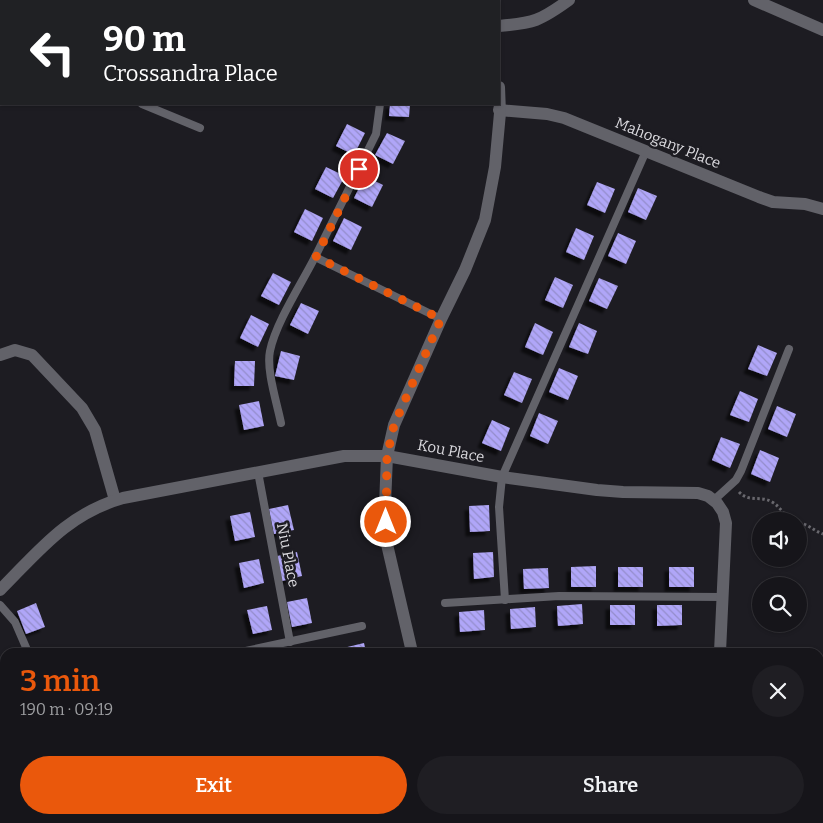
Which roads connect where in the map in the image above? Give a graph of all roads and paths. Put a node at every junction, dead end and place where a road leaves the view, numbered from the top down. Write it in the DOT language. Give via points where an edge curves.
graph roads {
  1 [pos="569,0"];
  2 [pos="754,0"];
  3 [pos="500,26"];
  4 [pos="823,30"];
  5 [pos="144,105"];
  6 [pos="380,105"];
  7 [pos="499,105"];
  8 [pos="499,110"];
  9 [pos="200,128"];
  10 [pos="646,151"];
  11 [pos="823,209"];
  12 [pos="316,257"];
  13 [pos="441,319"];
  14 [pos="789,349"];
  15 [pos="0,355"];
  16 [pos="281,423"];
  17 [pos="387,456"];
  18 [pos="258,472"];
  19 [pos="502,478"];
  20 [pos="732,485"];
  21 [pos="115,500"];
  22 [pos="714,500"];
  23 [pos="782,512"];
  24 [pos="807,525"];
  25 [pos="823,534"];
  26 [pos="0,590"];
  27 [pos="723,597"];
  28 [pos="505,600"];
  29 [pos="445,604"];
  30 [pos="0,605"];
  31 [pos="362,626"];
  32 [pos="290,642"];
  33 [pos="26,648"];
  34 [pos="261,648"];
  35 [pos="411,648"];
  36 [pos="720,648"];
  1 -- 3 [label="street" via="529,23"];
  2 -- 4 [label="street"];
  5 -- 9 [label="lane"];
  6 -- 12 [label="lane" via="376,134"];
  7 -- 8 [label="street"];
  8 -- 10 [label="street, Mahogany Place" via="564,118"];
  8 -- 13 [label="street" via="495,167 485,220"];
  10 -- 11 [label="street, Mahogany Place" via="766,199"];
  10 -- 19 [label="lane"];
  12 -- 13 [label="lane"];
  12 -- 16 [label="lane" via="278,328 270,352 270,370"];
  13 -- 17 [label="street" via="394,425"];
  14 -- 20 [label="lane" via="741,471"];
  15 -- 21 [label="street" via="15,350 32,355 78,402 95,430"];
  17 -- 18 [label="street, Kou Place" via="344,456"];
  17 -- 19 [label="street, Kou Place"];
  17 -- 35 [label="street" via="386,540"];
  18 -- 21 [label="street, Kou Place"];
  18 -- 32 [label="lane, Niu Place"];
  19 -- 22 [label="street, Kou Place" via="623,492 698,492"];
  19 -- 28 [label="lane" via="499,507"];
  20 -- 22 [label="lane"];
  20 -- 23 [label="path" via="749,499 773,502"];
  21 -- 26 [label="street, Kou Place" via="90,510 62,529"];
  22 -- 27 [label="street" via="725,519"];
  24 -- 25 [label="path" via="814,532"];
  27 -- 28 [label="lane" via="586,596"];
  27 -- 36 [label="street"];
  28 -- 29 [label="lane"];
  30 -- 33 [label="lane" via="15,622"];
  31 -- 32 [label="lane"];
  32 -- 34 [label="lane"];
}
